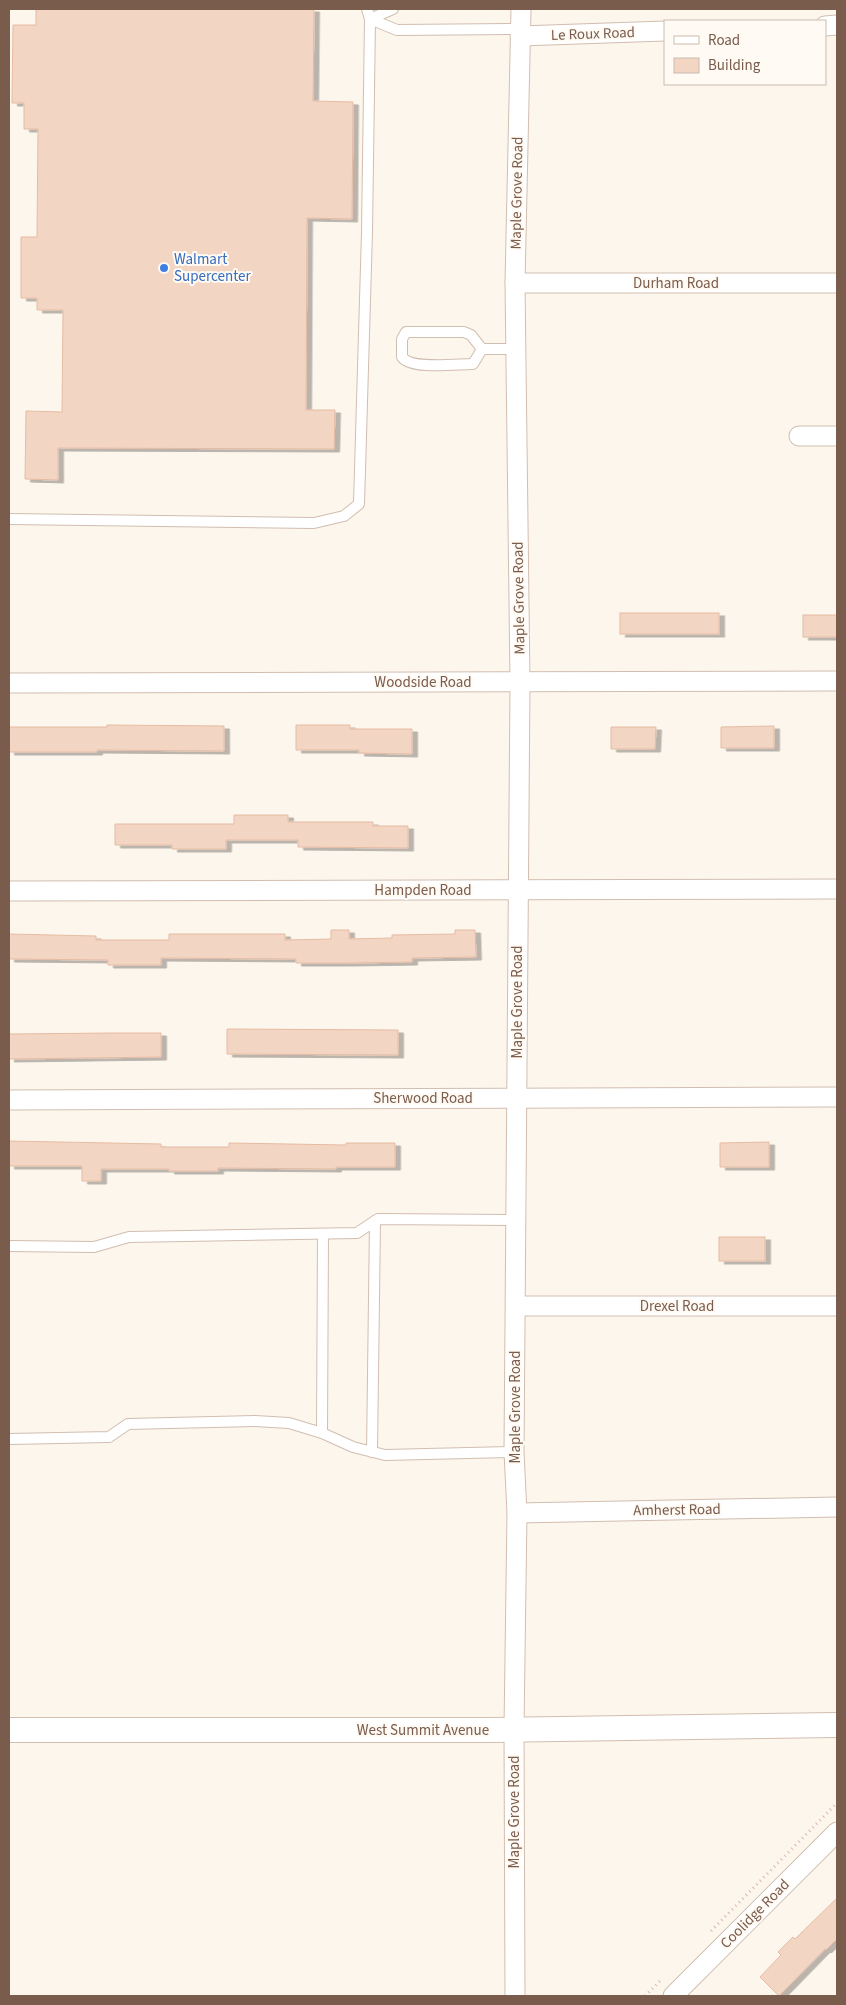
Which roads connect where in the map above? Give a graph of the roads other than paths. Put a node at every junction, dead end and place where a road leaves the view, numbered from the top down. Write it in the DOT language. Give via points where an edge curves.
graph roads {
  1 [pos="367,9"];
  2 [pos="393,9"];
  3 [pos="521,9"];
  4 [pos="370,19"];
  5 [pos="664,31"];
  6 [pos="520,33"];
  7 [pos="515,283"];
  8 [pos="837,283"];
  9 [pos="482,349"];
  10 [pos="516,349"];
  11 [pos="799,436"];
  12 [pos="837,436"];
  13 [pos="9,520"];
  14 [pos="837,681"];
  15 [pos="520,682"];
  16 [pos="9,683"];
  17 [pos="837,889"];
  18 [pos="518,890"];
  19 [pos="9,891"];
  20 [pos="516,1098"];
  21 [pos="837,1098"];
  22 [pos="9,1100"];
  23 [pos="517,1220"];
  24 [pos="375,1221"];
  25 [pos="323,1234"];
  26 [pos="9,1246"];
  27 [pos="516,1306"];
  28 [pos="837,1306"];
  29 [pos="322,1433"];
  30 [pos="9,1438"];
  31 [pos="372,1452"];
  32 [pos="514,1452"];
  33 [pos="837,1507"];
  34 [pos="517,1513"];
  35 [pos="837,1725"];
  36 [pos="514,1729"];
  37 [pos="9,1730"];
  38 [pos="837,1832"];
  39 [pos="515,1996"];
  40 [pos="673,1996"];
  1 -- 4 [label="lane"];
  2 -- 4 [label="lane"];
  3 -- 6 [label="street, Maple Grove Road"];
  4 -- 6 [label="lane" via="397,30"];
  4 -- 13 [label="lane" via="368,232 359,504 344,516 314,523"];
  5 -- 6 [label="street, Le Roux Road"];
  6 -- 7 [label="street, Maple Grove Road"];
  7 -- 8 [label="street, Durham Road"];
  7 -- 10 [label="street, Maple Grove Road"];
  9 -- 9 [label="lane" via="471,335 464,332 406,332 402,338 405,362 419,365 472,364"];
  9 -- 10 [label="lane"];
  10 -- 15 [label="street, Maple Grove Road"];
  11 -- 12 [label="street"];
  14 -- 15 [label="street, Woodside Road"];
  15 -- 16 [label="street, Woodside Road"];
  15 -- 18 [label="street, Maple Grove Road"];
  17 -- 18 [label="street, Hampden Road"];
  18 -- 19 [label="street, Hampden Road"];
  18 -- 20 [label="street, Maple Grove Road"];
  20 -- 21 [label="street, Sherwood Road"];
  20 -- 22 [label="street, Sherwood Road"];
  20 -- 23 [label="street, Maple Grove Road"];
  23 -- 24 [label="lane"];
  23 -- 27 [label="street, Maple Grove Road"];
  24 -- 25 [label="lane" via="356,1233"];
  24 -- 31 [label="lane"];
  25 -- 26 [label="lane" via="128,1237 94,1247"];
  25 -- 29 [label="lane"];
  27 -- 28 [label="street, Drexel Road"];
  27 -- 32 [label="street, Maple Grove Road"];
  29 -- 30 [label="lane" via="289,1422 245,1421 128,1424 109,1436"];
  29 -- 31 [label="lane"];
  31 -- 32 [label="lane" via="385,1455"];
  32 -- 34 [label="street, Maple Grove Road"];
  33 -- 34 [label="street, Amherst Road"];
  34 -- 36 [label="street, Maple Grove Road"];
  35 -- 36 [label="street, West Summit Avenue"];
  36 -- 37 [label="street, West Summit Avenue"];
  36 -- 39 [label="street, Maple Grove Road"];
  38 -- 40 [label="street, Coolidge Road"];
}
